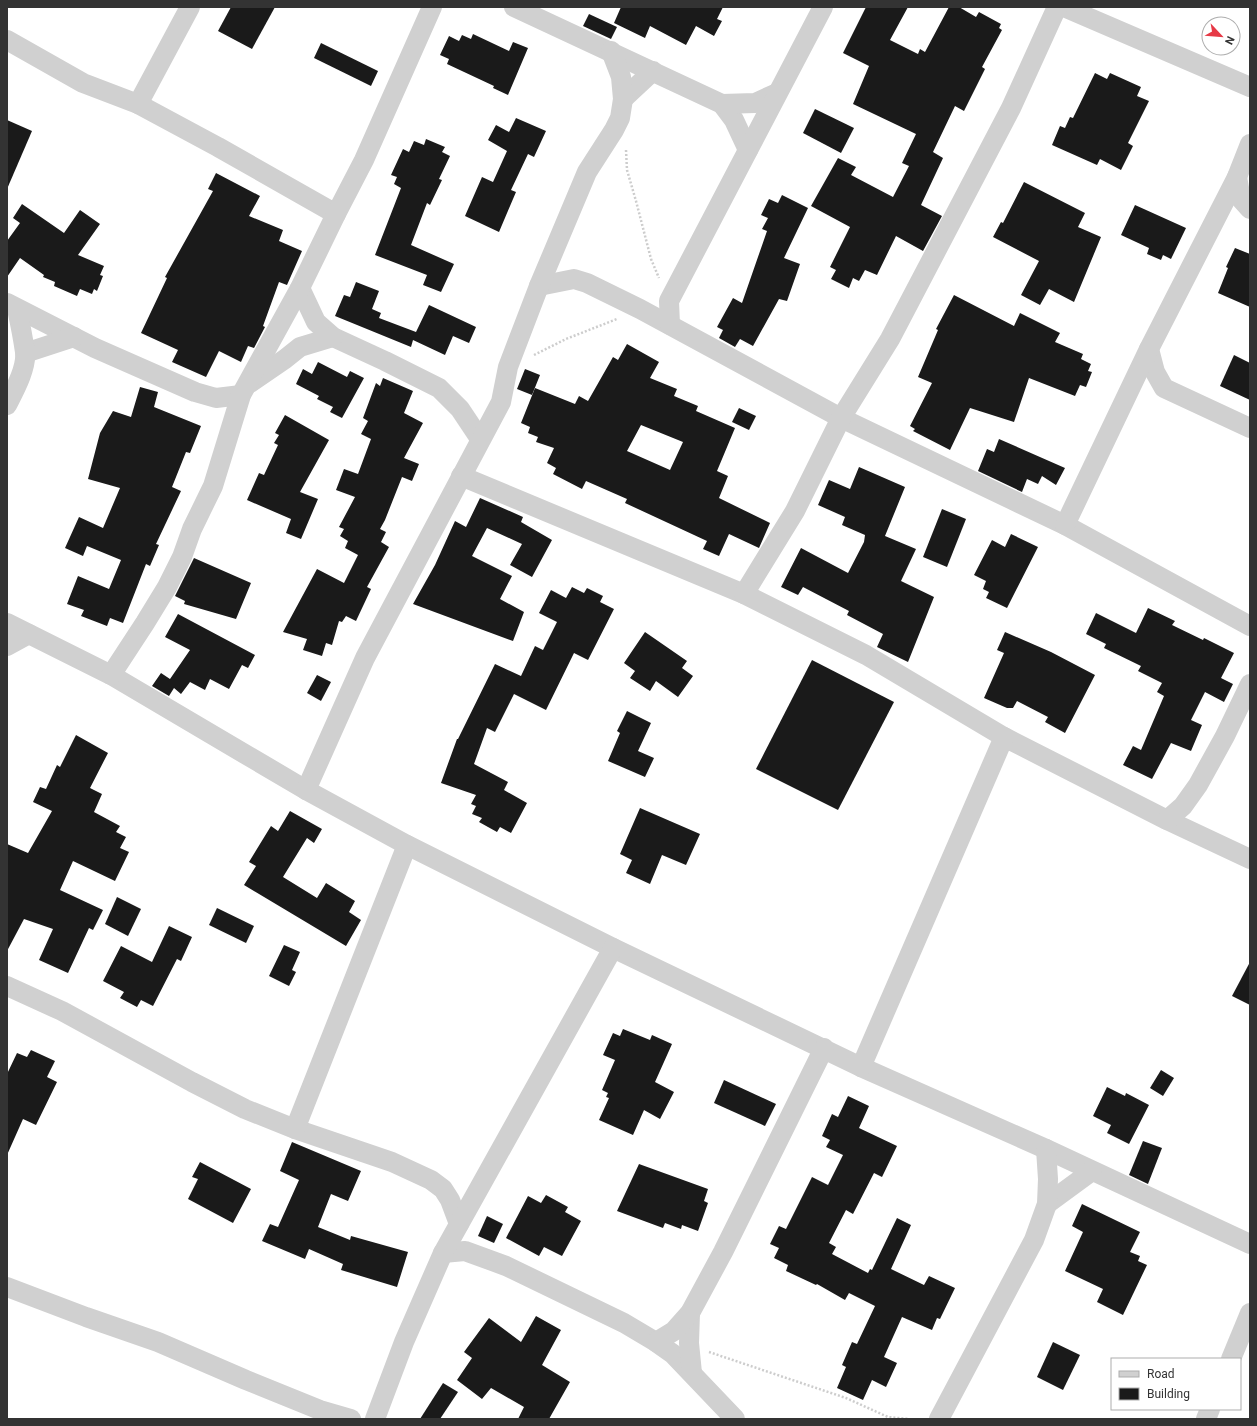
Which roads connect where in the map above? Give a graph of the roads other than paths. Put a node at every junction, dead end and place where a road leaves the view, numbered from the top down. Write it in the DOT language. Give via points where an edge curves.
graph roads {
  1 [pos="190,7"];
  2 [pos="432,7"];
  3 [pos="514,7"];
  4 [pos="823,7"];
  5 [pos="1057,7"];
  6 [pos="1064,7"];
  7 [pos="7,40"];
  8 [pos="611,51"];
  9 [pos="653,71"];
  10 [pos="1250,87"];
  11 [pos="777,93"];
  12 [pos="623,99"];
  13 [pos="138,104"];
  14 [pos="722,104"];
  15 [pos="1250,144"];
  16 [pos="748,150"];
  17 [pos="1237,177"];
  18 [pos="1250,209"];
  19 [pos="336,214"];
  20 [pos="539,286"];
  21 [pos="300,288"];
  22 [pos="12,306"];
  23 [pos="670,326"];
  24 [pos="74,337"];
  25 [pos="332,337"];
  26 [pos="1149,349"];
  27 [pos="25,353"];
  28 [pos="243,391"];
  29 [pos="7,405"];
  30 [pos="841,418"];
  31 [pos="1250,428"];
  32 [pos="480,438"];
  33 [pos="461,476"];
  34 [pos="1065,525"];
  35 [pos="744,594"];
  36 [pos="7,623"];
  37 [pos="1250,626"];
  38 [pos="29,634"];
  39 [pos="7,646"];
  40 [pos="111,675"];
  41 [pos="1250,684"];
  42 [pos="1004,736"];
  43 [pos="306,790"];
  44 [pos="1167,820"];
  45 [pos="407,845"];
  46 [pos="1250,859"];
  47 [pos="613,948"];
  48 [pos="7,986"];
  49 [pos="824,1048"];
  50 [pos="861,1067"];
  51 [pos="295,1129"];
  52 [pos="1046,1149"];
  53 [pos="1092,1171"];
  54 [pos="1047,1204"];
  55 [pos="459,1224"];
  56 [pos="1249,1241"];
  57 [pos="443,1253"];
  58 [pos="7,1287"];
  59 [pos="690,1313"];
  60 [pos="1250,1313"];
  61 [pos="656,1342"];
  62 [pos="1231,1358"];
  63 [pos="692,1374"];
  64 [pos="351,1419"];
  65 [pos="375,1419"];
  66 [pos="736,1419"];
  67 [pos="939,1419"];
  1 -- 13 [label="street"];
  2 -- 19 [label="street" via="364,160"];
  3 -- 8 [label="street"];
  4 -- 11 [label="street"];
  5 -- 30 [label="street" via="1012,108 890,339"];
  6 -- 10 [label="street"];
  7 -- 13 [label="street" via="83,83"];
  8 -- 9 [label="street"];
  8 -- 12 [label="street" via="621,77"];
  9 -- 12 [label="street"];
  9 -- 14 [label="street"];
  11 -- 14 [label="street" via="755,103"];
  11 -- 16 [label="street"];
  12 -- 20 [label="street" via="620,118 587,172"];
  13 -- 19 [label="street"];
  14 -- 16 [label="street" via="734,120"];
  15 -- 17 [label="street"];
  16 -- 23 [label="street" via="669,301"];
  17 -- 18 [label="street" via="1241,199"];
  17 -- 26 [label="street"];
  19 -- 21 [label="street"];
  20 -- 23 [label="street" via="574,278"];
  20 -- 32 [label="street" via="508,368 501,402"];
  21 -- 25 [label="street" via="316,322"];
  21 -- 28 [label="street"];
  22 -- 24 [label="street"];
  22 -- 27 [label="street"];
  23 -- 30 [label="street"];
  24 -- 27 [label="street"];
  24 -- 28 [label="street" via="195,392 216,398"];
  25 -- 28 [label="street" via="300,347"];
  25 -- 32 [label="street" via="439,388 460,409"];
  26 -- 31 [label="street" via="1155,372 1164,388"];
  26 -- 34 [label="street"];
  27 -- 29 [label="street" via="23,367"];
  28 -- 40 [label="street" via="213,486 192,529 182,557 146,623"];
  30 -- 34 [label="street"];
  30 -- 35 [label="street" via="795,511"];
  32 -- 33 [label="street"];
  33 -- 35 [label="street"];
  33 -- 43 [label="street" via="365,658"];
  34 -- 37 [label="street"];
  35 -- 42 [label="street" via="866,655"];
  36 -- 38 [label="street"];
  38 -- 39 [label="street"];
  38 -- 40 [label="street"];
  40 -- 43 [label="street"];
  41 -- 44 [label="street" via="1198,785 1183,806"];
  42 -- 44 [label="street"];
  42 -- 50 [label="street"];
  43 -- 45 [label="street"];
  44 -- 46 [label="street"];
  45 -- 47 [label="street"];
  45 -- 51 [label="street"];
  47 -- 49 [label="street"];
  47 -- 55 [label="street"];
  48 -- 51 [label="street" via="62,1011 245,1109"];
  49 -- 50 [label="street"];
  49 -- 59 [label="street"];
  50 -- 52 [label="street"];
  51 -- 55 [label="street" via="392,1162 431,1180 443,1189 450,1200"];
  52 -- 53 [label="street"];
  52 -- 54 [label="street"];
  53 -- 54 [label="street"];
  53 -- 56 [label="street"];
  54 -- 67 [label="street" via="1034,1240"];
  55 -- 57 [label="street"];
  57 -- 61 [label="street" via="465,1251 506,1266 624,1323"];
  57 -- 65 [label="street" via="404,1342"];
  58 -- 64 [label="street" via="158,1342 320,1410"];
  59 -- 61 [label="street" via="674,1332"];
  59 -- 63 [label="street"];
  60 -- 62 [label="street"];
  61 -- 63 [label="street" via="673,1354"];
  63 -- 66 [label="street"];
}
